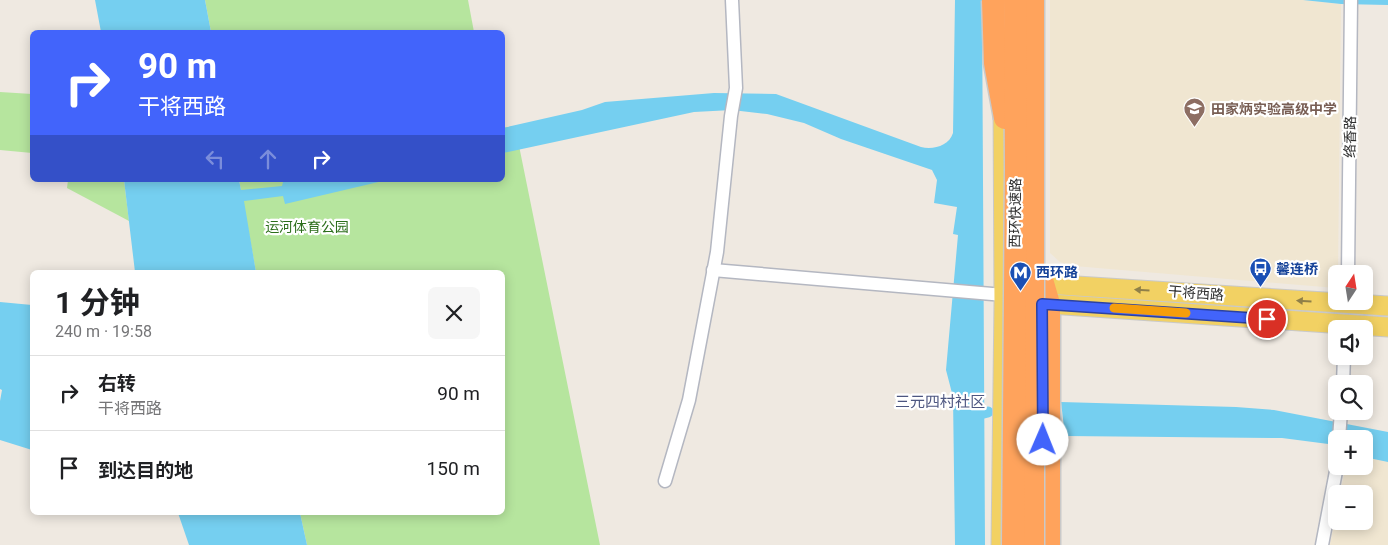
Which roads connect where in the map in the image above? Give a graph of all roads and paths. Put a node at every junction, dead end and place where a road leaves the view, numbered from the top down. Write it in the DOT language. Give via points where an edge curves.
graph roads {
  1 [pos="732,0"];
  2 [pos="994,0"];
  3 [pos="1002,0"];
  4 [pos="1015,0"];
  5 [pos="1033,0"];
  6 [pos="1041,0"];
  7 [pos="1351,4"];
  8 [pos="1002,59"];
  9 [pos="1016,170"];
  10 [pos="1348,265"];
  11 [pos="713,270"];
  12 [pos="1000,293"];
  13 [pos="1037,295"];
  14 [pos="1328,302"];
  15 [pos="1373,304"];
  16 [pos="1388,306"];
  17 [pos="1328,324"];
  18 [pos="1373,327"];
  19 [pos="1388,327"];
  20 [pos="1335,475"];
  21 [pos="665,481"];
  22 [pos="1001,545"];
  23 [pos="1013,545"];
  24 [pos="1033,545"];
  25 [pos="1043,545"];
  26 [pos="1049,545"];
  27 [pos="1322,545"];
  1 -- 11 [label="street" via="736,88"];
  2 -- 9 [label="highway, bridge" via="994,63"];
  3 -- 8 [label="main road"];
  4 -- 9 [label="highway, 西环快速路, bridge"];
  5 -- 24 [label="highway, 西环快速路, bridge"];
  6 -- 13 [label="main road"];
  7 -- 10 [label="street, 络香路"];
  8 -- 12 [label="main road"];
  8 -- 13 [label="main road" via="1026,117"];
  9 -- 23 [label="highway, 西环快速路, bridge"];
  11 -- 12 [label="street"];
  11 -- 21 [label="street" via="689,400"];
  12 -- 13 [label="main road, 干将西路"];
  12 -- 22 [label="main road"];
  14 -- 13 [label="main road, 干将西路, one-way"];
  13 -- 17 [label="main road, 干将西路"];
  13 -- 25 [label="main road" via="1043,432"];
  13 -- 26 [label="highway" via="1049,486"];
  15 -- 16 [label="main road, 干将西路"];
  18 -- 19 [label="main road, 干将西路"];
  20 -- 27 [label="street"];
}
